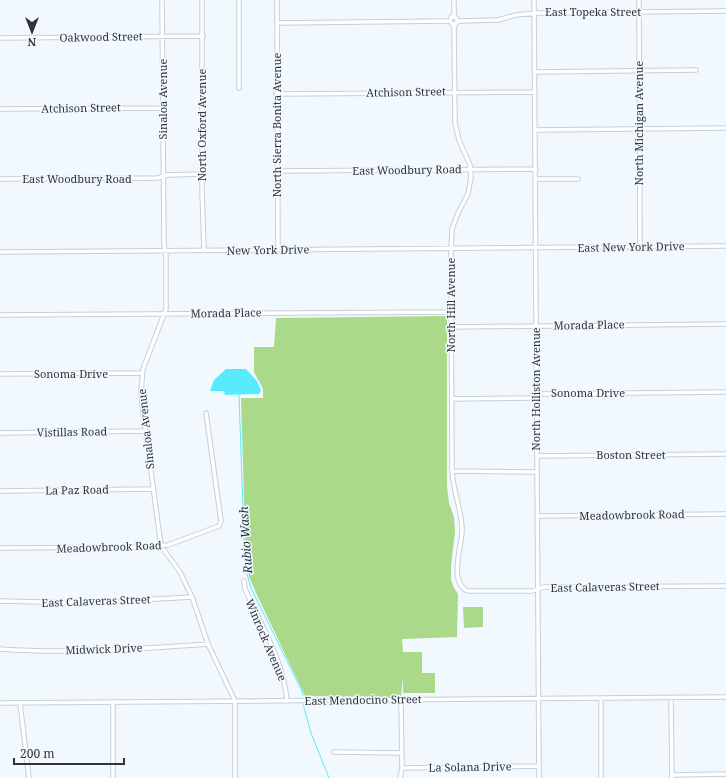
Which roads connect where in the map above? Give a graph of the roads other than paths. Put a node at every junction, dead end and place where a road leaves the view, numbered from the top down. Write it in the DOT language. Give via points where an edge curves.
graph roads {
  1 [pos="162,0"];
  2 [pos="202,0"];
  3 [pos="239,0"];
  4 [pos="277,0"];
  5 [pos="454,0"];
  6 [pos="534,0"];
  7 [pos="639,0"];
  8 [pos="726,11"];
  9 [pos="639,12"];
  10 [pos="534,13"];
  11 [pos="454,21"];
  12 [pos="277,22"];
  13 [pos="163,36"];
  14 [pos="202,36"];
  15 [pos="0,38"];
  16 [pos="696,70"];
  17 [pos="639,71"];
  18 [pos="535,72"];
  19 [pos="239,88"];
  20 [pos="455,92"];
  21 [pos="535,92"];
  22 [pos="276,94"];
  23 [pos="163,108"];
  24 [pos="0,109"];
  25 [pos="726,128"];
  26 [pos="640,129"];
  27 [pos="535,130"];
  28 [pos="470,169"];
  29 [pos="536,169"];
  30 [pos="278,171"];
  31 [pos="202,174"];
  32 [pos="163,177"];
  33 [pos="536,179"];
  34 [pos="578,179"];
  35 [pos="0,180"];
  36 [pos="726,246"];
  37 [pos="640,247"];
  38 [pos="451,248"];
  39 [pos="536,248"];
  40 [pos="204,250"];
  41 [pos="278,250"];
  42 [pos="164,251"];
  43 [pos="0,252"];
  44 [pos="451,312"];
  45 [pos="163,314"];
  46 [pos="0,315"];
  47 [pos="726,324"];
  48 [pos="536,326"];
  49 [pos="452,327"];
  50 [pos="142,373"];
  51 [pos="0,374"];
  52 [pos="726,392"];
  53 [pos="536,396"];
  54 [pos="452,399"];
  55 [pos="206,413"];
  56 [pos="145,431"];
  57 [pos="0,433"];
  58 [pos="726,454"];
  59 [pos="537,456"];
  60 [pos="452,471"];
  61 [pos="537,472"];
  62 [pos="153,489"];
  63 [pos="0,491"];
  64 [pos="726,514"];
  65 [pos="537,516"];
  66 [pos="161,546"];
  67 [pos="0,548"];
  68 [pos="244,581"];
  69 [pos="726,586"];
  70 [pos="461,587"];
  71 [pos="537,589"];
  72 [pos="192,596"];
  73 [pos="0,601"];
  74 [pos="208,644"];
  75 [pos="0,649"];
  76 [pos="726,697"];
  77 [pos="670,698"];
  78 [pos="538,699"];
  79 [pos="601,699"];
  80 [pos="401,700"];
  81 [pos="235,701"];
  82 [pos="287,701"];
  83 [pos="113,702"];
  84 [pos="0,703"];
  85 [pos="20,703"];
  86 [pos="334,752"];
  87 [pos="401,753"];
  88 [pos="539,766"];
  89 [pos="402,768"];
  90 [pos="726,774"];
  91 [pos="672,776"];
  92 [pos="29,778"];
  93 [pos="113,778"];
  94 [pos="236,778"];
  95 [pos="400,778"];
  96 [pos="539,778"];
  97 [pos="601,778"];
  1 -- 13 [label="street, Sinaloa Avenue"];
  2 -- 14 [label="street, North Oxford Avenue"];
  3 -- 19 [label="street"];
  4 -- 12 [label="street, North Sierra Bonita Avenue"];
  5 -- 11 [label="street, North Hill Avenue"];
  6 -- 10 [label="street, North Holliston Avenue"];
  7 -- 9 [label="street, North Michigan Avenue"];
  8 -- 9 [label="street, East Topeka Street"];
  9 -- 10 [label="street, East Topeka Street"];
  9 -- 17 [label="street, North Michigan Avenue"];
  10 -- 11 [label="street, East Topeka Street" via="498,20"];
  10 -- 18 [label="street, North Holliston Avenue"];
  11 -- 12 [label="street, East Topeka Street"];
  11 -- 20 [label="street, North Hill Avenue"];
  12 -- 22 [label="street, North Sierra Bonita Avenue"];
  13 -- 14 [label="street, Oakwood Street"];
  13 -- 15 [label="street, Oakwood Street"];
  13 -- 23 [label="street, Sinaloa Avenue"];
  14 -- 31 [label="street, North Oxford Avenue"];
  16 -- 17 [label="street"];
  17 -- 18 [label="street"];
  17 -- 26 [label="street, North Michigan Avenue"];
  18 -- 21 [label="street, North Holliston Avenue"];
  20 -- 21 [label="street, Atchison Street"];
  20 -- 22 [label="street, Atchison Street"];
  20 -- 28 [label="street, North Hill Avenue" via="456,132"];
  21 -- 27 [label="street, North Holliston Avenue"];
  22 -- 30 [label="street, North Sierra Bonita Avenue"];
  23 -- 24 [label="street, Atchison Street"];
  23 -- 32 [label="street, Sinaloa Avenue"];
  25 -- 26 [label="street"];
  26 -- 27 [label="street"];
  26 -- 37 [label="street, North Michigan Avenue"];
  27 -- 29 [label="street, North Holliston Avenue"];
  28 -- 29 [label="street, East Woodbury Road"];
  28 -- 30 [label="street, East Woodbury Road"];
  28 -- 38 [label="street, North Hill Avenue" via="468,194 454,223"];
  29 -- 33 [label="street, North Holliston Avenue"];
  30 -- 41 [label="street, North Sierra Bonita Avenue"];
  31 -- 32 [label="street, East Woodbury Road"];
  31 -- 40 [label="street, North Oxford Avenue"];
  32 -- 35 [label="street, East Woodbury Road"];
  32 -- 42 [label="street, Sinaloa Avenue"];
  33 -- 34 [label="street"];
  33 -- 39 [label="street, North Holliston Avenue"];
  36 -- 37 [label="street, East New York Drive"];
  37 -- 39 [label="street, East New York Drive"];
  38 -- 39 [label="street, New York Drive"];
  38 -- 41 [label="street, New York Drive"];
  38 -- 44 [label="street, North Hill Avenue"];
  39 -- 48 [label="street, North Holliston Avenue"];
  40 -- 41 [label="street, New York Drive"];
  40 -- 42 [label="street, New York Drive"];
  42 -- 43 [label="street, New York Drive"];
  42 -- 45 [label="street, Sinaloa Avenue" via="166,309"];
  44 -- 45 [label="street, Morada Place"];
  44 -- 49 [label="street, North Hill Avenue"];
  45 -- 46 [label="street, Morada Place"];
  45 -- 50 [label="street, Sinaloa Avenue"];
  47 -- 48 [label="street, Morada Place"];
  48 -- 49 [label="street, Morada Place"];
  48 -- 53 [label="street, North Holliston Avenue"];
  49 -- 54 [label="street, North Hill Avenue"];
  50 -- 51 [label="street, Sonoma Drive"];
  50 -- 56 [label="street, Sinaloa Avenue"];
  52 -- 53 [label="street, Sonoma Drive"];
  53 -- 54 [label="street, Sonoma Drive"];
  53 -- 59 [label="street, North Holliston Avenue"];
  54 -- 60 [label="street, North Hill Avenue"];
  55 -- 66 [label="street, Meadowbrook Road" via="221,524 205,532"];
  56 -- 57 [label="street, Vistillas Road"];
  56 -- 62 [label="street, Sinaloa Avenue"];
  58 -- 59 [label="street, Boston Street"];
  59 -- 61 [label="street, North Holliston Avenue"];
  60 -- 61 [label="street"];
  60 -- 70 [label="street, North Hill Avenue" via="462,522 457,569"];
  61 -- 65 [label="street, North Holliston Avenue"];
  62 -- 63 [label="street, La Paz Road"];
  62 -- 66 [label="street, Sinaloa Avenue"];
  64 -- 65 [label="street, Meadowbrook Road"];
  65 -- 71 [label="street, North Holliston Avenue"];
  66 -- 67 [label="street, Meadowbrook Road"];
  66 -- 72 [label="street, Sinaloa Avenue" via="180,572"];
  68 -- 82 [label="street, Winrock Avenue" via="245,590 286,685"];
  69 -- 71 [label="street, East Calaveras Street"];
  70 -- 71 [label="street, East Calaveras Street" via="468,591"];
  71 -- 78 [label="street, North Holliston Avenue"];
  72 -- 73 [label="street, East Calaveras Street" via="86,604"];
  72 -- 74 [label="street, Sinaloa Avenue"];
  74 -- 75 [label="street, Midwick Drive" via="103,651"];
  74 -- 81 [label="street, Sinaloa Avenue"];
  76 -- 77 [label="street, East Mendocino Street"];
  77 -- 79 [label="street, East Mendocino Street"];
  77 -- 91 [label="street"];
  78 -- 79 [label="street, East Mendocino Street"];
  78 -- 80 [label="street, East Mendocino Street"];
  78 -- 88 [label="street, North Holliston Avenue"];
  79 -- 97 [label="street"];
  80 -- 82 [label="street, East Mendocino Street"];
  80 -- 87 [label="street"];
  81 -- 82 [label="street, East Mendocino Street"];
  81 -- 83 [label="street, East Mendocino Street"];
  81 -- 94 [label="street"];
  83 -- 85 [label="street, East Mendocino Street"];
  83 -- 93 [label="street"];
  84 -- 85 [label="street, East Mendocino Street"];
  85 -- 92 [label="street"];
  86 -- 87 [label="street"];
  87 -- 89 [label="street"];
  88 -- 89 [label="street, La Solana Drive"];
  88 -- 96 [label="street, North Holliston Avenue"];
  89 -- 95 [label="street"];
  90 -- 91 [label="street"];
}
